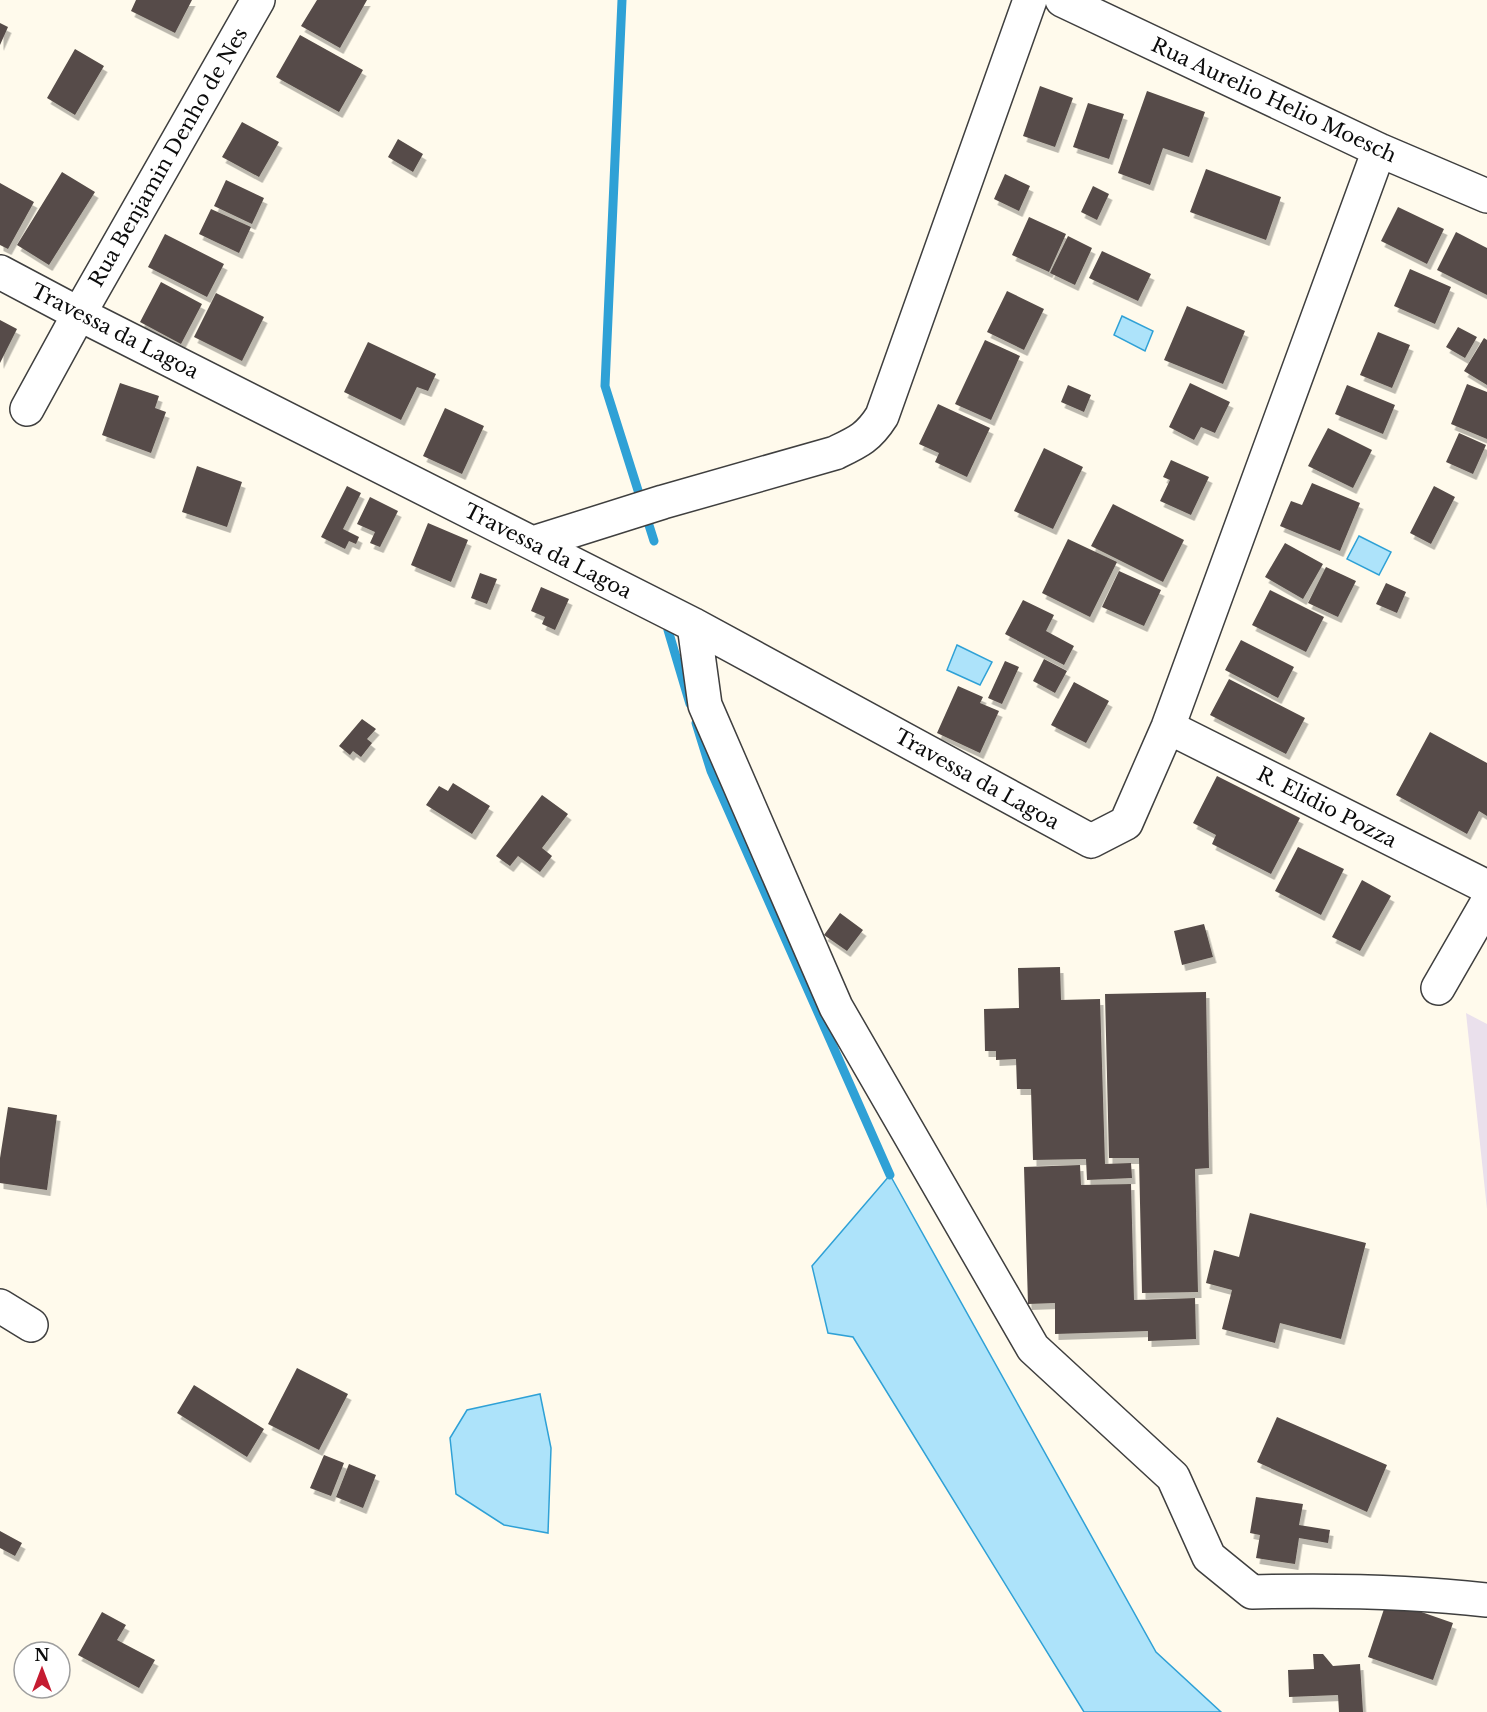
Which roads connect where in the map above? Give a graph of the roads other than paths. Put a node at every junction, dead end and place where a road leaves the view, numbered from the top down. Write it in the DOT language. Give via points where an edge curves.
graph roads {
  1 [pos="258,0"];
  2 [pos="1030,0"];
  3 [pos="1062,0"];
  4 [pos="1379,150"];
  5 [pos="1487,196"];
  6 [pos="0,272"];
  7 [pos="79,314"];
  8 [pos="27,409"];
  9 [pos="533,543"];
  10 [pos="694,625"];
  11 [pos="1168,727"];
  12 [pos="1487,887"];
  13 [pos="1487,903"];
  14 [pos="1438,988"];
  15 [pos="0,1306"];
  16 [pos="31,1325"];
  17 [pos="1487,1600"];
  1 -- 7 [label="street, Rua Benjamin Denho de Nes"];
  2 -- 9 [label="street" via="882,417 871,432 835,453"];
  3 -- 4 [label="street, Rua Aurelio Helio Moesch"];
  4 -- 5 [label="street, Rua Aurelio Helio Moesch"];
  4 -- 11 [label="street"];
  6 -- 7 [label="street, Travessa da Lagoa"];
  7 -- 8 [label="street, Rua Benjamin Denho de Nes"];
  7 -- 9 [label="street, Travessa da Lagoa"];
  9 -- 10 [label="street, Travessa da Lagoa"];
  10 -- 11 [label="street, Travessa da Lagoa" via="1091,841 1126,823"];
  10 -- 17 [label="street" via="705,705 836,1007 1033,1348 1173,1477 1209,1557 1252,1592 1338,1590"];
  11 -- 12 [label="street, R. Elidio Pozza"];
  13 -- 14 [label="street"];
  15 -- 16 [label="street"];
}
